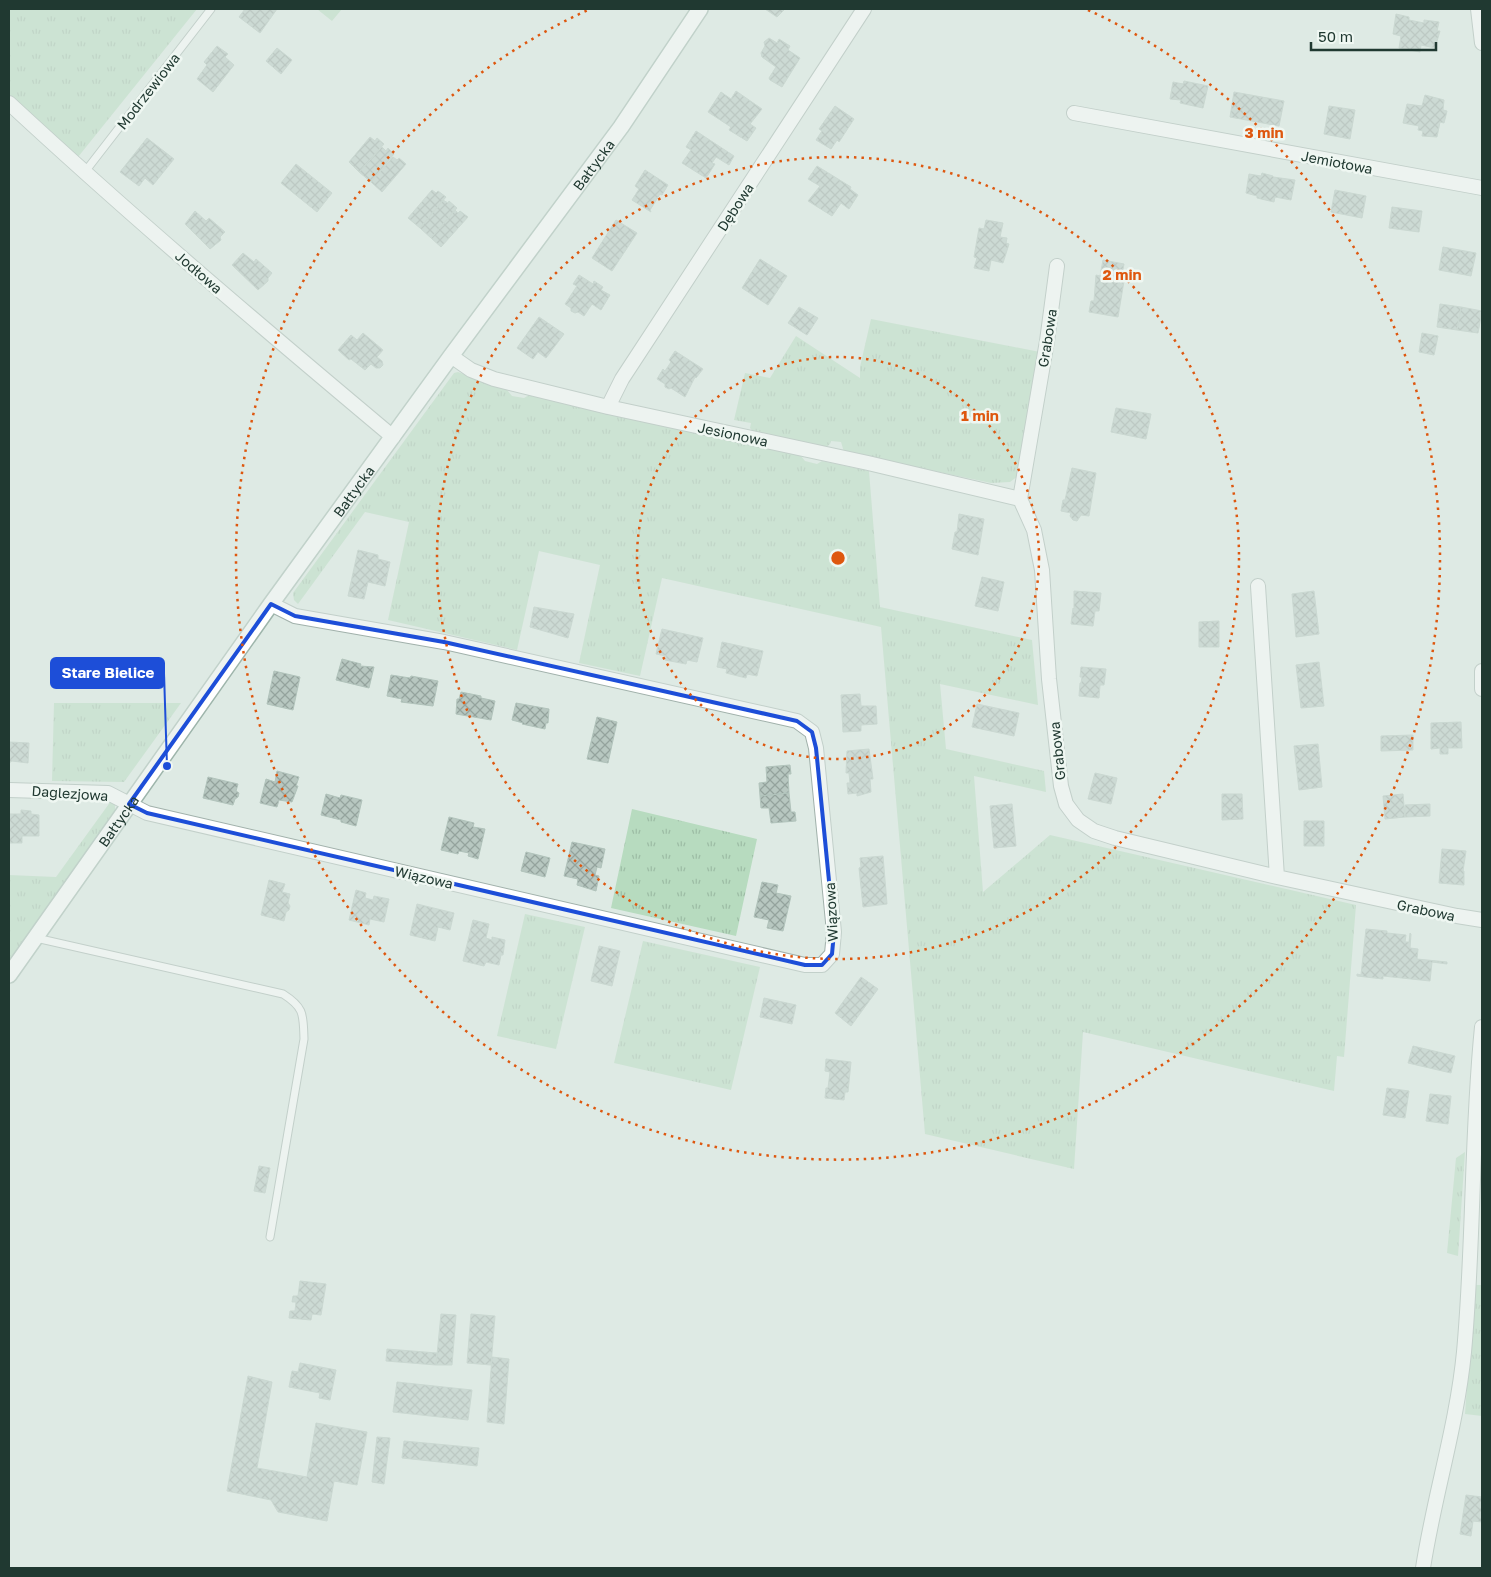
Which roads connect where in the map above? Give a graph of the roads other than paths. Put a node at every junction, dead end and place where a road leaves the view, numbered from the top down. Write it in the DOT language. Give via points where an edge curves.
graph roads {
  1 [pos="211,9"];
  2 [pos="700,9"];
  3 [pos="864,9"];
  4 [pos="1478,9"];
  5 [pos="1482,43"];
  6 [pos="9,103"];
  7 [pos="1074,112"];
  8 [pos="84,173"];
  9 [pos="1482,188"];
  10 [pos="1057,266"];
  11 [pos="451,356"];
  12 [pos="608,407"];
  13 [pos="393,437"];
  14 [pos="1020,499"];
  15 [pos="1258,586"];
  16 [pos="271,604"];
  17 [pos="1482,671"];
  18 [pos="1482,689"];
  19 [pos="9,790"];
  20 [pos="129,804"];
  21 [pos="1277,877"];
  22 [pos="1482,920"];
  23 [pos="35,938"];
  24 [pos="9,975"];
  25 [pos="1482,1027"];
  26 [pos="270,1236"];
  27 [pos="1423,1568"];
  1 -- 8 [label="lane, Modrzewiowa"];
  2 -- 11 [label="street, Bałtycka" via="621,127"];
  3 -- 12 [label="street, Dębowa" via="628,371"];
  4 -- 5 [label="street"];
  6 -- 8 [label="street, Jodłowa"];
  7 -- 9 [label="street, Jemiołowa"];
  8 -- 13 [label="street, Jodłowa"];
  10 -- 14 [label="street, Grabowa"];
  11 -- 12 [label="street, Jesionowa" via="471,370 494,378"];
  11 -- 13 [label="street, Bałtycka"];
  12 -- 14 [label="street, Jesionowa"];
  13 -- 16 [label="street, Bałtycka"];
  14 -- 21 [label="street, Grabowa" via="1034,530 1042,570 1050,689 1066,804 1078,820 1094,831"];
  15 -- 21 [label="street"];
  16 -- 20 [label="street, Bałtycka"];
  16 -- 20 [label="street, Wiązowa" via="295,616 444,642 797,720 812,732 816,748 834,932 832,954 822,965 805,965 147,813"];
  17 -- 18 [label="street"];
  19 -- 20 [label="street, Daglezjowa" via="108,793"];
  20 -- 23 [label="street, Bałtycka"];
  21 -- 22 [label="street, Grabowa"];
  23 -- 24 [label="street, Bałtycka"];
  23 -- 26 [label="lane" via="283,994 297,1003 304,1018 304,1039"];
  25 -- 27 [label="street" via="1463,1354 1455,1413"];
}
